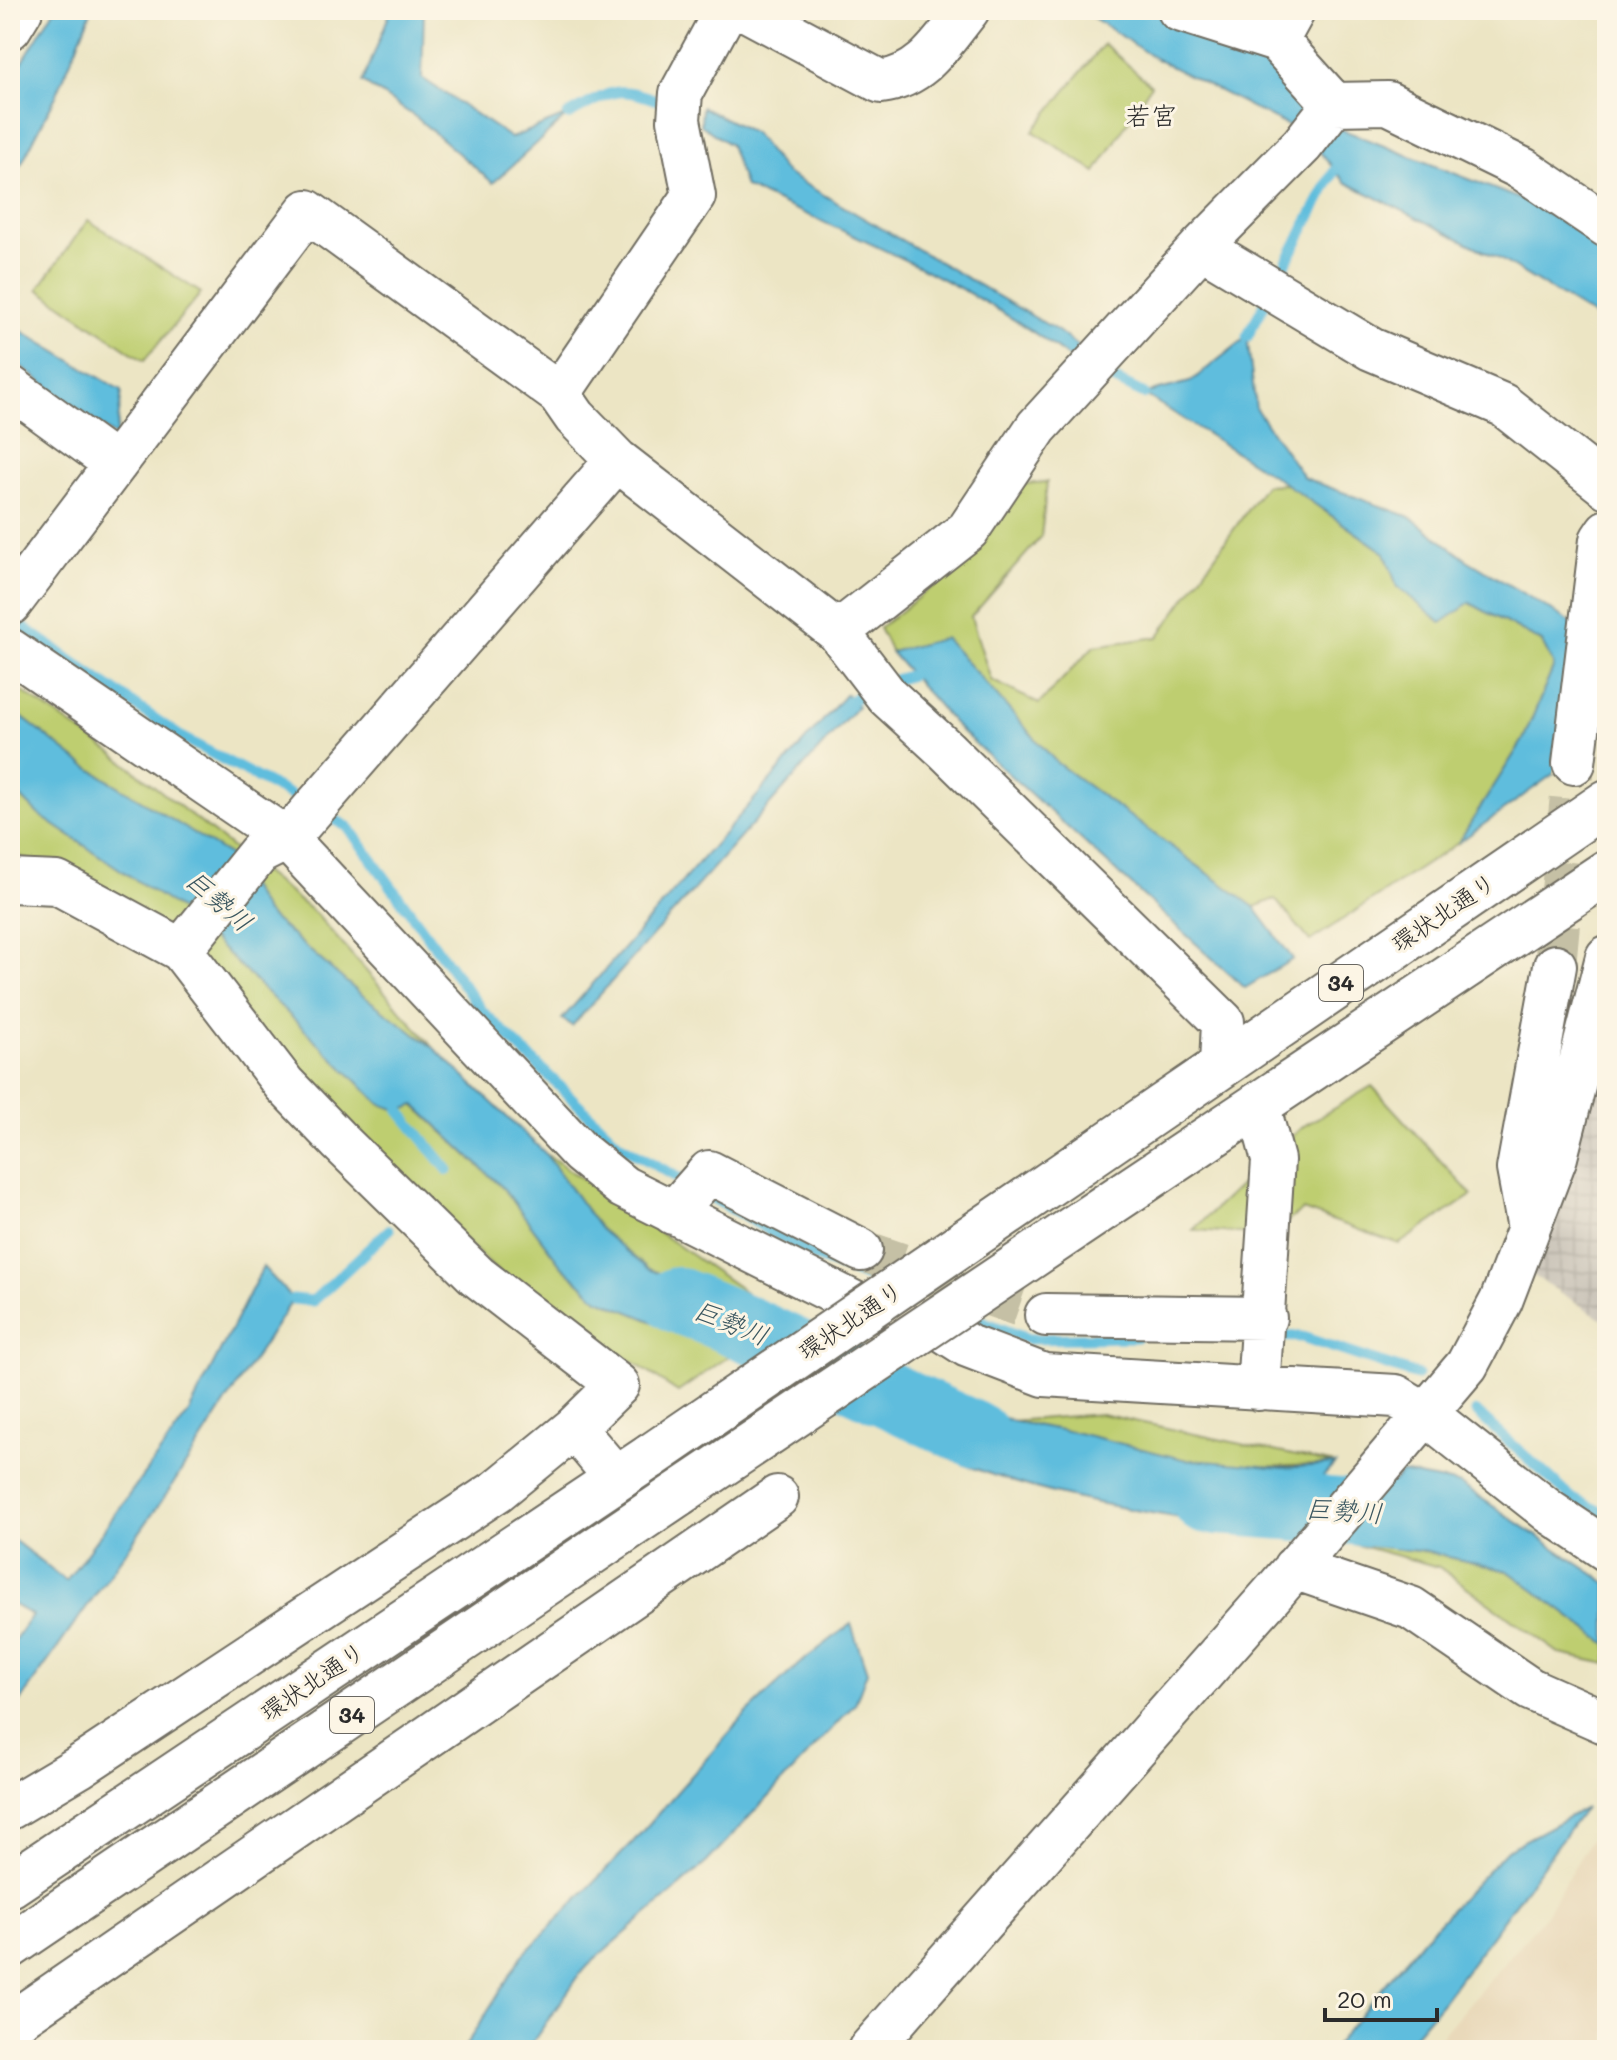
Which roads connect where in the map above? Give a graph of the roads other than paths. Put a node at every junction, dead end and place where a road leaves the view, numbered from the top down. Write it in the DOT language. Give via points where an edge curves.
graph roads {
  1 [pos="21,10"];
  2 [pos="726,10"];
  3 [pos="746,10"];
  4 [pos="968,10"];
  5 [pos="1179,10"];
  6 [pos="10,28"];
  7 [pos="1277,29"];
  8 [pos="1334,104"];
  9 [pos="1607,226"];
  10 [pos="1201,247"];
  11 [pos="10,387"];
  12 [pos="559,394"];
  13 [pos="617,460"];
  14 [pos="116,464"];
  15 [pos="1607,487"];
  16 [pos="1607,531"];
  17 [pos="11,602"];
  18 [pos="838,632"];
  19 [pos="10,650"];
  20 [pos="1574,763"];
  21 [pos="1607,802"];
  22 [pos="282,838"];
  23 [pos="1607,872"];
  24 [pos="10,881"];
  25 [pos="181,950"];
  26 [pos="1607,957"];
  27 [pos="1555,966"];
  28 [pos="1221,1065"];
  29 [pos="1258,1104"];
  30 [pos="673,1213"];
  31 [pos="1529,1228"];
  32 [pos="861,1250"];
  33 [pos="869,1310"];
  34 [pos="1046,1315"];
  35 [pos="1265,1318"];
  36 [pos="932,1323"];
  37 [pos="1260,1376"];
  38 [pos="1426,1414"];
  39 [pos="574,1428"];
  40 [pos="634,1467"];
  41 [pos="777,1497"];
  42 [pos="605,1543"];
  43 [pos="1607,1550"];
  44 [pos="1294,1568"];
  45 [pos="637,1594"];
  46 [pos="1607,1723"];
  47 [pos="79,1767"];
  48 [pos="10,1808"];
  49 [pos="111,1817"];
  50 [pos="10,1885"];
  51 [pos="18,1940"];
  52 [pos="10,2024"];
  53 [pos="869,2050"];
  1 -- 6 [label="street"];
  2 -- 12 [label="street" via="680,107 694,196"];
  3 -- 4 [label="street" via="881,82 904,79 931,56"];
  5 -- 7 [label="street" via="1221,24"];
  7 -- 8 [label="street"];
  8 -- 9 [label="street" via="1388,103 1523,169"];
  8 -- 10 [label="street" via="1302,145"];
  10 -- 15 [label="street" via="1371,349 1503,405"];
  10 -- 18 [label="street" via="1037,427 968,530"];
  11 -- 14 [label="street"];
  12 -- 13 [label="street"];
  12 -- 14 [label="street" via="307,211"];
  13 -- 18 [label="street"];
  13 -- 22 [label="street"];
  14 -- 17 [label="street"];
  16 -- 20 [label="street" via="1601,540"];
  18 -- 28 [label="street" via="878,684 1223,1022"];
  19 -- 22 [label="street"];
  21 -- 28 [label="highway, 環状北通り / 34"];
  22 -- 25 [label="street"];
  22 -- 30 [label="street" via="581,1153 623,1187"];
  23 -- 29 [label="highway, 環状北通り / 34"];
  24 -- 25 [label="street" via="57,883"];
  25 -- 39 [label="street" via="284,1084 350,1151 477,1276 618,1385"];
  26 -- 31 [label="street" via="1556,1157"];
  27 -- 31 [label="street" via="1518,1169"];
  28 -- 33 [label="highway, 環状北通り / 34, bridge"];
  29 -- 35 [label="street" via="1273,1160"];
  29 -- 36 [label="highway, 環状北通り / 34, bridge"];
  30 -- 32 [label="street" via="709,1172"];
  30 -- 33 [label="street"];
  31 -- 38 [label="street" via="1501,1301 1474,1352"];
  33 -- 40 [label="highway, 環状北通り / 34, bridge"];
  34 -- 35 [label="street"];
  35 -- 37 [label="street"];
  36 -- 37 [label="street" via="968,1346 1044,1375"];
  36 -- 42 [label="highway, 環状北通り / 34, bridge"];
  37 -- 38 [label="street" via="1396,1396"];
  38 -- 43 [label="street"];
  38 -- 44 [label="street"];
  39 -- 40 [label="street"];
  39 -- 47 [label="street" via="497,1491"];
  40 -- 49 [label="highway, 環状北通り / 34"];
  41 -- 45 [label="street"];
  42 -- 45 [label="street"];
  42 -- 51 [label="highway, 環状北通り / 34"];
  44 -- 46 [label="street" via="1411,1608 1530,1689"];
  44 -- 53 [label="street"];
  45 -- 52 [label="street"];
  47 -- 48 [label="street"];
  47 -- 49 [label="street"];
  49 -- 50 [label="highway, 環状北通り / 34"];
}
